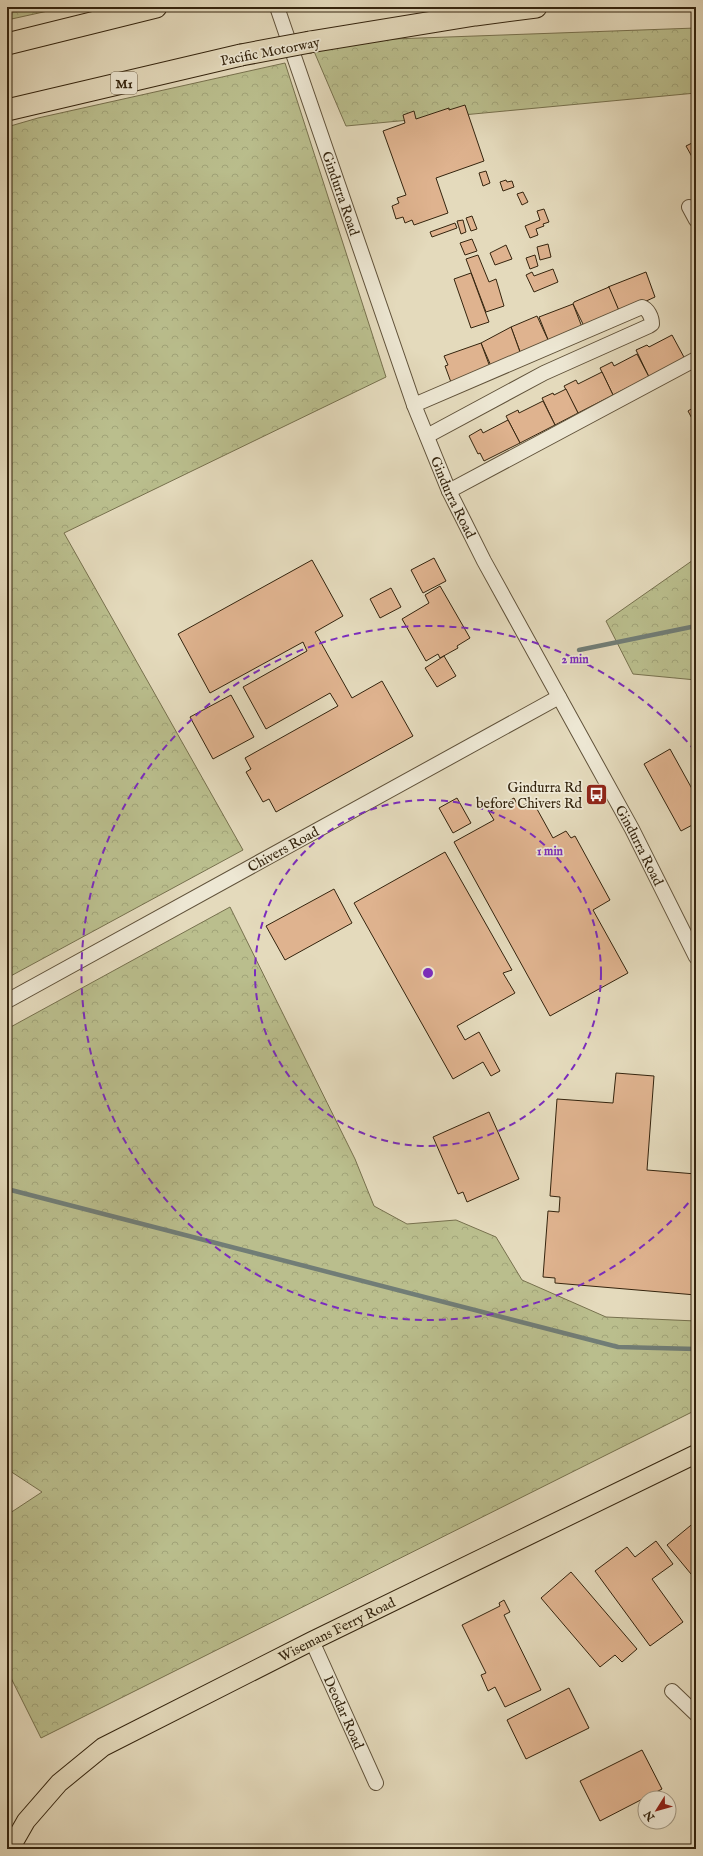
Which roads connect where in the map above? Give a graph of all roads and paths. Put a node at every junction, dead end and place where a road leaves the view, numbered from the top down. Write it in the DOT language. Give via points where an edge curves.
graph roads {
  1 [pos="156,7"];
  2 [pos="277,7"];
  3 [pos="536,7"];
  4 [pos="7,44"];
  5 [pos="7,110"];
  6 [pos="689,207"];
  7 [pos="696,220"];
  8 [pos="696,359"];
  9 [pos="414,405"];
  10 [pos="427,436"];
  11 [pos="448,491"];
  12 [pos="558,697"];
  13 [pos="696,957"];
  14 [pos="7,1001"];
  15 [pos="696,1454"];
  16 [pos="312,1641"];
  17 [pos="672,1691"];
  18 [pos="696,1714"];
  19 [pos="376,1784"];
  20 [pos="10,1849"];
  1 -- 4 [label="highway"];
  2 -- 9 [label="street, Gindurra Road"];
  3 -- 5 [label="highway, Pacific Motorway / M1, bridge" via="240,55"];
  6 -- 7 [label="street"];
  8 -- 11 [label="street"];
  9 -- 10 [label="street, Gindurra Road"];
  9 -- 10 [label="street" via="642,307 652,321 649,326 544,373"];
  10 -- 11 [label="street, Gindurra Road"];
  11 -- 12 [label="street, Gindurra Road"];
  12 -- 13 [label="street, Gindurra Road" via="632,829"];
  12 -- 14 [label="street, Chivers Road"];
  15 -- 16 [label="main road, Wisemans Ferry Road"];
  16 -- 19 [label="street, Deodar Road"];
  16 -- 20 [label="main road, Wisemans Ferry Road" via="103,1747 59,1783 26,1821"];
  17 -- 18 [label="street"];
}
